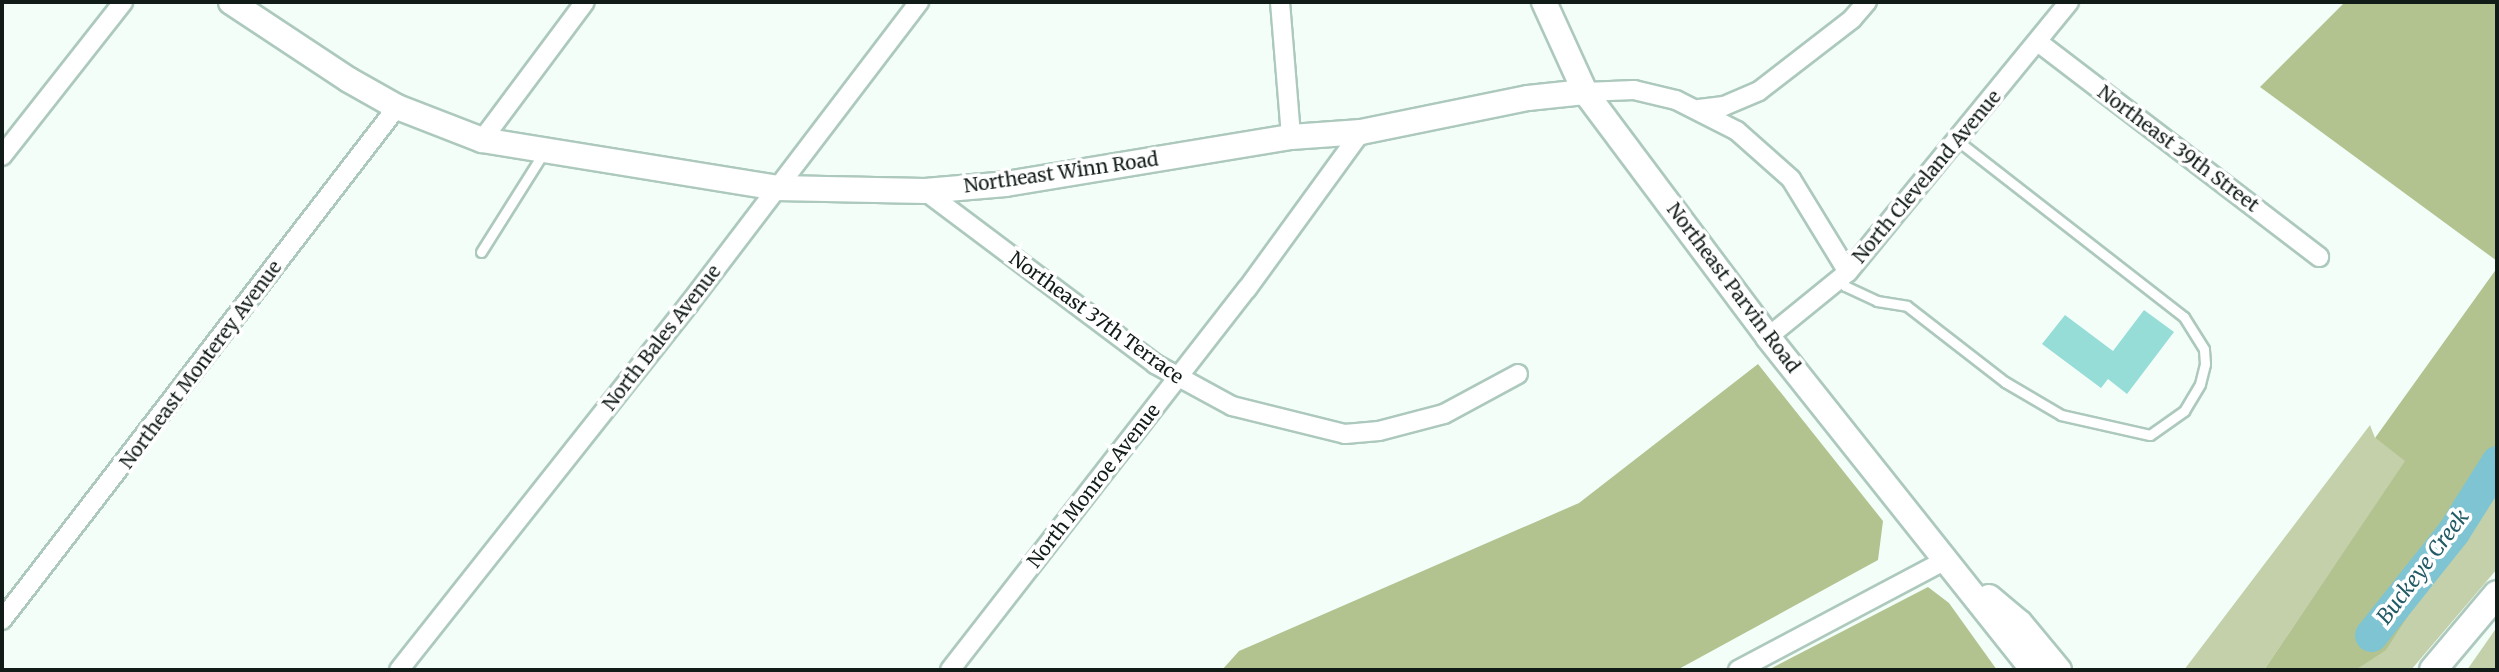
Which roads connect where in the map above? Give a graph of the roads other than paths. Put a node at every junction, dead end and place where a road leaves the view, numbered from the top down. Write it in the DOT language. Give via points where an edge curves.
graph roads {
  1 [pos="123,2"];
  2 [pos="585,2"];
  3 [pos="919,2"];
  4 [pos="1280,2"];
  5 [pos="1544,2"];
  6 [pos="1867,2"];
  7 [pos="2069,2"];
  8 [pos="235,3"];
  9 [pos="2038,42"];
  10 [pos="1586,92"];
  11 [pos="397,107"];
  12 [pos="1699,109"];
  13 [pos="1361,132"];
  14 [pos="1291,137"];
  15 [pos="482,140"];
  16 [pos="1958,141"];
  17 [pos="545,150"];
  18 [pos="2,156"];
  19 [pos="777,188"];
  20 [pos="925,191"];
  21 [pos="481,251"];
  22 [pos="2319,257"];
  23 [pos="1845,275"];
  24 [pos="1768,337"];
  25 [pos="1518,374"];
  26 [pos="1177,379"];
  27 [pos="1946,560"];
  28 [pos="2497,594"];
  29 [pos="2497,609"];
  30 [pos="2,620"];
  31 [pos="399,670"];
  32 [pos="950,670"];
  33 [pos="1738,670"];
  34 [pos="2033,670"];
  35 [pos="2059,670"];
  36 [pos="2433,670"];
  37 [pos="2458,670"];
  1 -- 18 [label="street"];
  2 -- 15 [label="street"];
  3 -- 19 [label="street, North Bales Avenue"];
  4 -- 14 [label="street"];
  5 -- 10 [label="street, Northeast Parvin Road"];
  6 -- 12 [label="street" via="1852,19 1759,91 1724,106"];
  7 -- 9 [label="street, North Cleveland Avenue"];
  8 -- 11 [label="street, Northeast Winn Road"];
  9 -- 16 [label="street, North Cleveland Avenue"];
  9 -- 22 [label="street, Northeast 39th Street"];
  10 -- 12 [label="street, Northeast Winn Road" via="1634,90"];
  10 -- 13 [label="street, Northeast Winn Road" via="1528,98"];
  10 -- 24 [label="street, Northeast Parvin Road"];
  11 -- 15 [label="street, Northeast Winn Road"];
  11 -- 30 [label="street, Northeast Monterey Avenue"];
  12 -- 23 [label="street, Northeast Winn Road" via="1767,153 1791,179"];
  13 -- 14 [label="street, Northeast Winn Road"];
  13 -- 26 [label="street, North Monroe Avenue"];
  14 -- 20 [label="street, Northeast Winn Road" via="1006,184"];
  15 -- 17 [label="street, Northeast Winn Road"];
  16 -- 23 [label="street, North Cleveland Avenue"];
  16 -- 23 [label="lane" via="2184,317 2201,342 2205,364 2200,384 2184,411 2150,435 2061,415 2005,382 1907,306 1877,301 1845,286"];
  17 -- 19 [label="street, Northeast Winn Road"];
  17 -- 21 [label="lane"];
  19 -- 20 [label="street, Northeast Winn Road"];
  19 -- 31 [label="street, North Bales Avenue"];
  20 -- 26 [label="street, Northeast 37th Terrace"];
  23 -- 24 [label="street, North Cleveland Avenue"];
  24 -- 27 [label="street, Northeast Parvin Road"];
  25 -- 26 [label="street, Northeast 37th Terrace" via="1444,414 1379,431 1345,434 1233,406"];
  26 -- 32 [label="street, North Monroe Avenue"];
  27 -- 33 [label="street"];
  27 -- 34 [label="street, Northeast Parvin Road"];
  27 -- 35 [label="street, Northeast Parvin Road" via="2020,623"];
  28 -- 36 [label="main road"];
  29 -- 37 [label="main road"];
}
